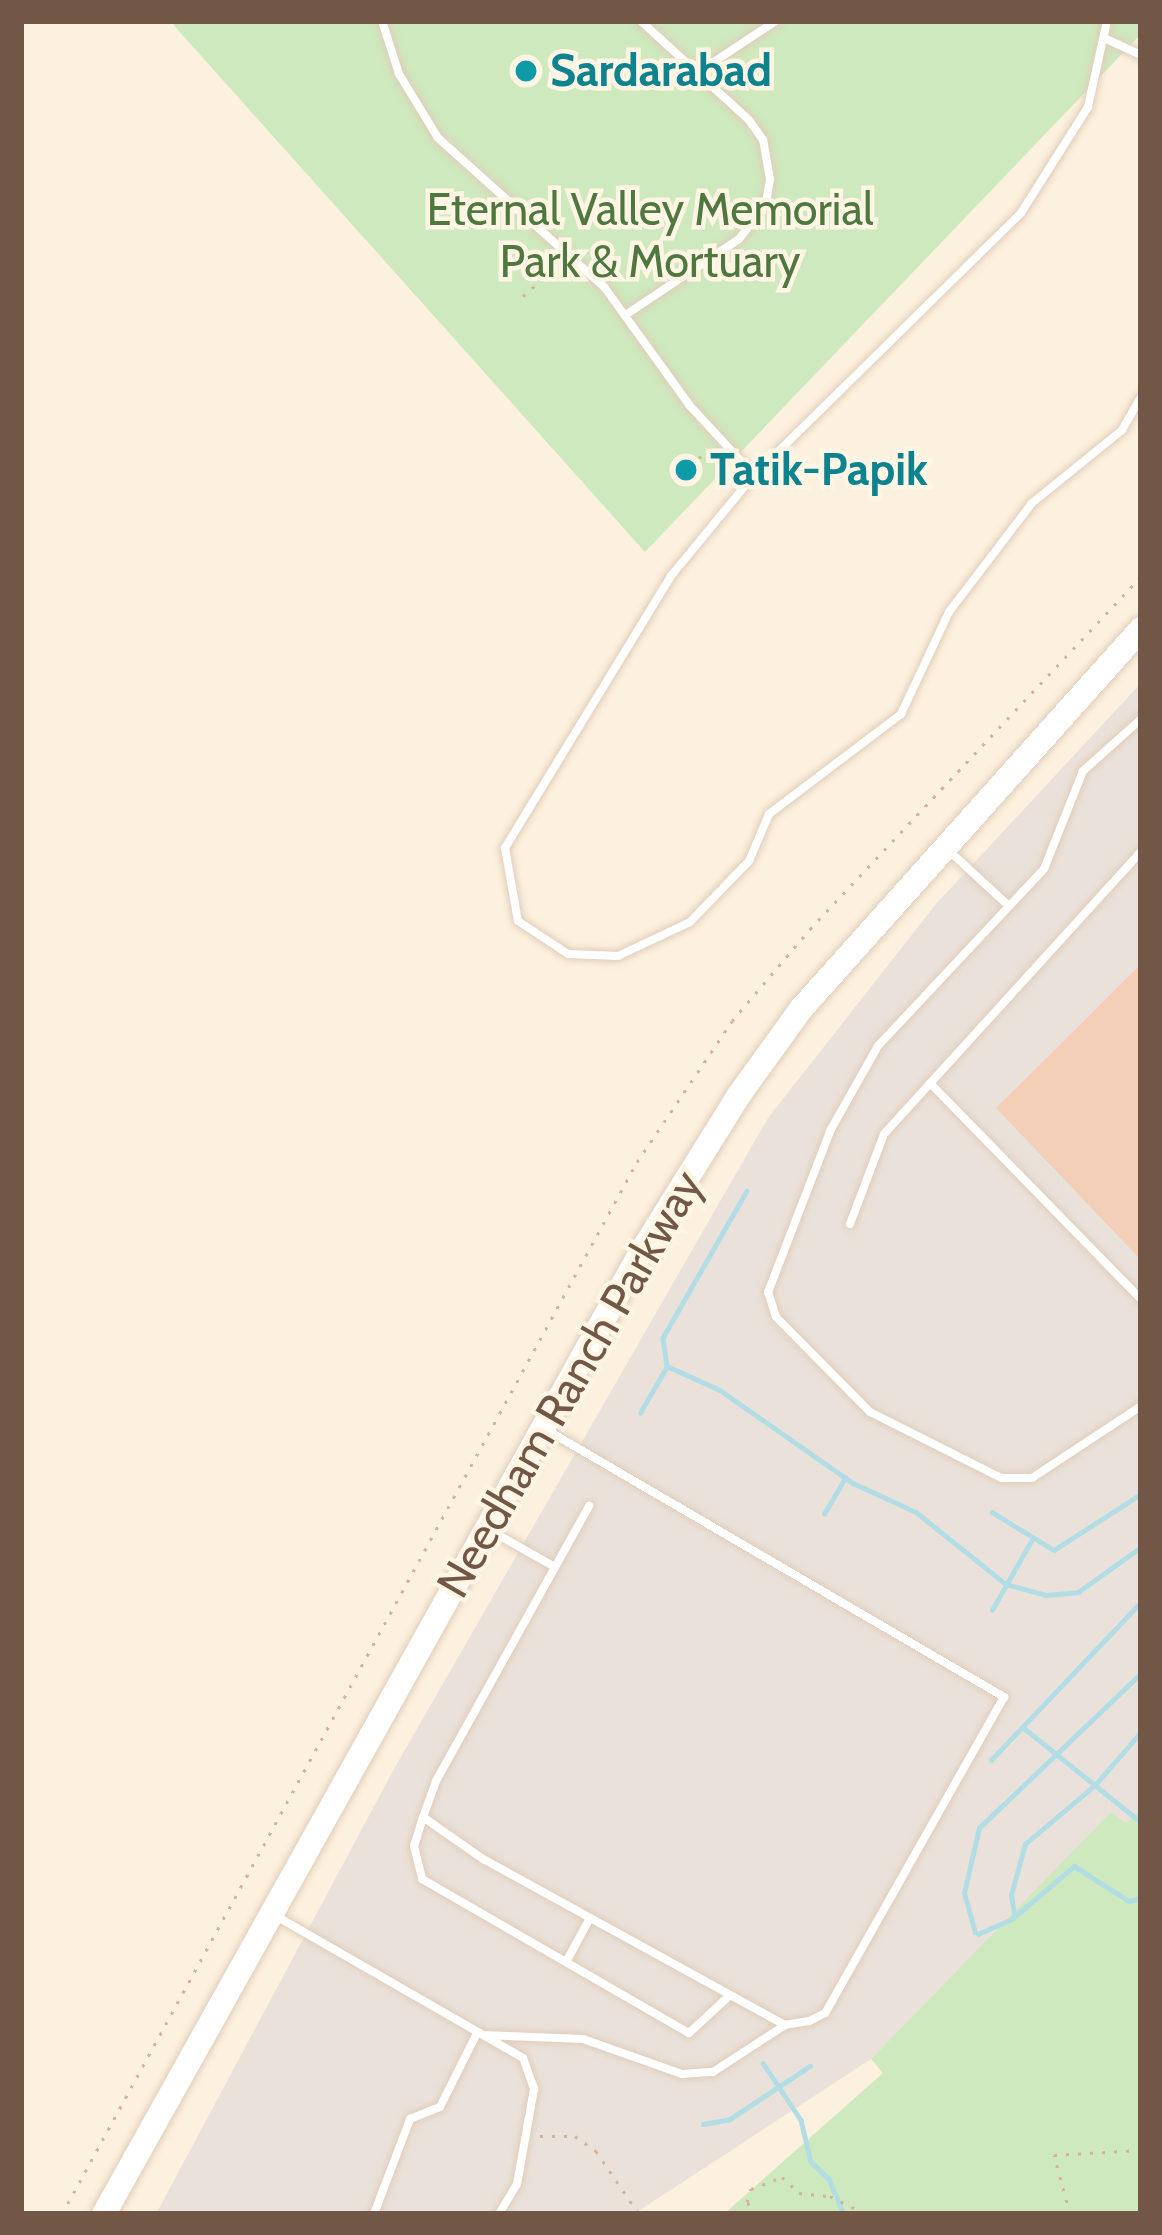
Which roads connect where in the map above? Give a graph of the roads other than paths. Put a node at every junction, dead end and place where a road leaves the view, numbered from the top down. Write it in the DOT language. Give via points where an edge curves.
graph roads {
  1 [pos="382,21"];
  2 [pos="641,21"];
  3 [pos="776,21"];
  4 [pos="1108,21"];
  5 [pos="1104,38"];
  6 [pos="1141,55"];
  7 [pos="697,73"];
  8 [pos="627,314"];
  9 [pos="1141,397"];
  10 [pos="754,475"];
  11 [pos="1141,628"];
  12 [pos="1141,719"];
  13 [pos="943,845"];
  14 [pos="1141,851"];
  15 [pos="1008,905"];
  16 [pos="930,1083"];
  17 [pos="850,1224"];
  18 [pos="1141,1299"];
  19 [pos="1141,1406"];
  20 [pos="544,1428"];
  21 [pos="589,1506"];
  22 [pos="486,1528"];
  23 [pos="553,1566"];
  24 [pos="423,1817"];
  25 [pos="269,1912"];
  26 [pos="590,1918"];
  27 [pos="566,1962"];
  28 [pos="730,1995"];
  29 [pos="784,2025"];
  30 [pos="476,2035"];
  31 [pos="104,2214"];
  32 [pos="374,2214"];
  33 [pos="499,2214"];
  1 -- 8 [label="lane" via="425,122"];
  2 -- 7 [label="lane"];
  3 -- 7 [label="lane"];
  4 -- 5 [label="lane"];
  5 -- 6 [label="lane"];
  5 -- 10 [label="lane" via="1088,107 1021,213"];
  7 -- 8 [label="lane" via="763,140 766,204 739,239"];
  8 -- 10 [label="lane"];
  9 -- 10 [label="lane" via="1122,430 1032,503 949,612 901,714 769,814 749,861 690,922 618,956 568,954 518,921 505,848 671,576"];
  11 -- 13 [label="street, Needham Ranch Parkway"];
  12 -- 15 [label="lane" via="1084,771 1044,869"];
  13 -- 15 [label="lane"];
  13 -- 20 [label="street, Needham Ranch Parkway" via="801,1009 739,1095"];
  14 -- 16 [label="lane"];
  15 -- 19 [label="lane" via="878,1046 832,1130 768,1292 776,1317 870,1412 1001,1478 1032,1478"];
  16 -- 17 [label="lane" via="884,1134"];
  16 -- 18 [label="lane"];
  20 -- 22 [label="street, Needham Ranch Parkway"];
  20 -- 29 [label="lane" via="1004,1697 825,2013"];
  21 -- 23 [label="lane"];
  22 -- 23 [label="lane"];
  22 -- 25 [label="street, Needham Ranch Parkway"];
  23 -- 24 [label="lane"];
  24 -- 26 [label="lane"];
  24 -- 27 [label="lane" via="414,1846 422,1879"];
  25 -- 30 [label="lane"];
  25 -- 31 [label="street, Needham Ranch Parkway"];
  26 -- 27 [label="lane"];
  26 -- 28 [label="lane"];
  27 -- 28 [label="lane" via="689,2033"];
  28 -- 29 [label="lane"];
  29 -- 30 [label="lane" via="713,2072 682,2074 584,2038"];
  30 -- 32 [label="lane" via="440,2107 410,2120"];
  30 -- 33 [label="lane" via="502,2042 532,2075 517,2184"];
}
